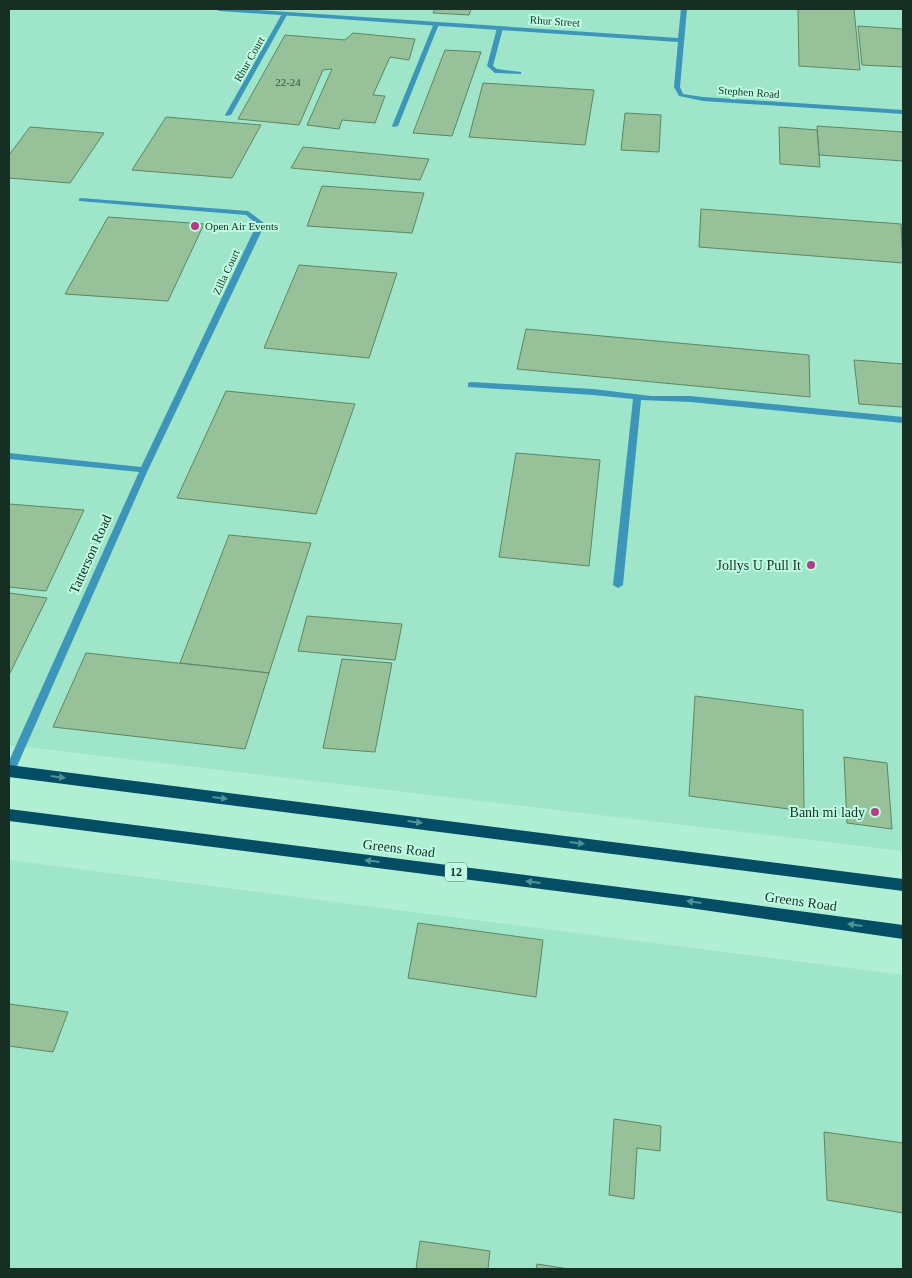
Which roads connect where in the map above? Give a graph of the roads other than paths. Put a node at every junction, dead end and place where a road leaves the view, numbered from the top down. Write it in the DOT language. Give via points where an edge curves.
graph roads {
  1 [pos="218,9"];
  2 [pos="684,9"];
  3 [pos="285,13"];
  4 [pos="436,24"];
  5 [pos="500,28"];
  6 [pos="681,40"];
  7 [pos="519,73"];
  8 [pos="903,112"];
  9 [pos="228,115"];
  10 [pos="395,126"];
  11 [pos="81,200"];
  12 [pos="471,385"];
  13 [pos="637,397"];
  14 [pos="903,420"];
  15 [pos="9,456"];
  16 [pos="144,470"];
  17 [pos="618,585"];
  18 [pos="9,772"];
  19 [pos="9,815"];
  20 [pos="903,885"];
  21 [pos="903,932"];
  1 -- 3 [label="street, Rhur Street"];
  2 -- 6 [label="street, Stephen Road"];
  3 -- 4 [label="street, Rhur Street"];
  3 -- 9 [label="street, Rhur Court"];
  4 -- 5 [label="street, Rhur Street"];
  4 -- 10 [label="street"];
  5 -- 6 [label="street, Rhur Street"];
  5 -- 7 [label="street" via="490,66 495,72"];
  6 -- 8 [label="street, Stephen Road" via="677,87 681,95"];
  11 -- 16 [label="street, Zilla Court" via="248,213 261,224"];
  12 -- 13 [label="street"];
  13 -- 14 [label="street" via="690,399"];
  13 -- 17 [label="street"];
  15 -- 16 [label="street"];
  16 -- 18 [label="street, Tatterson Road"];
  18 -- 20 [label="main road, Greens Road, one-way"];
  21 -- 19 [label="main road, Greens Road / 12, one-way" via="680,900"];
}
